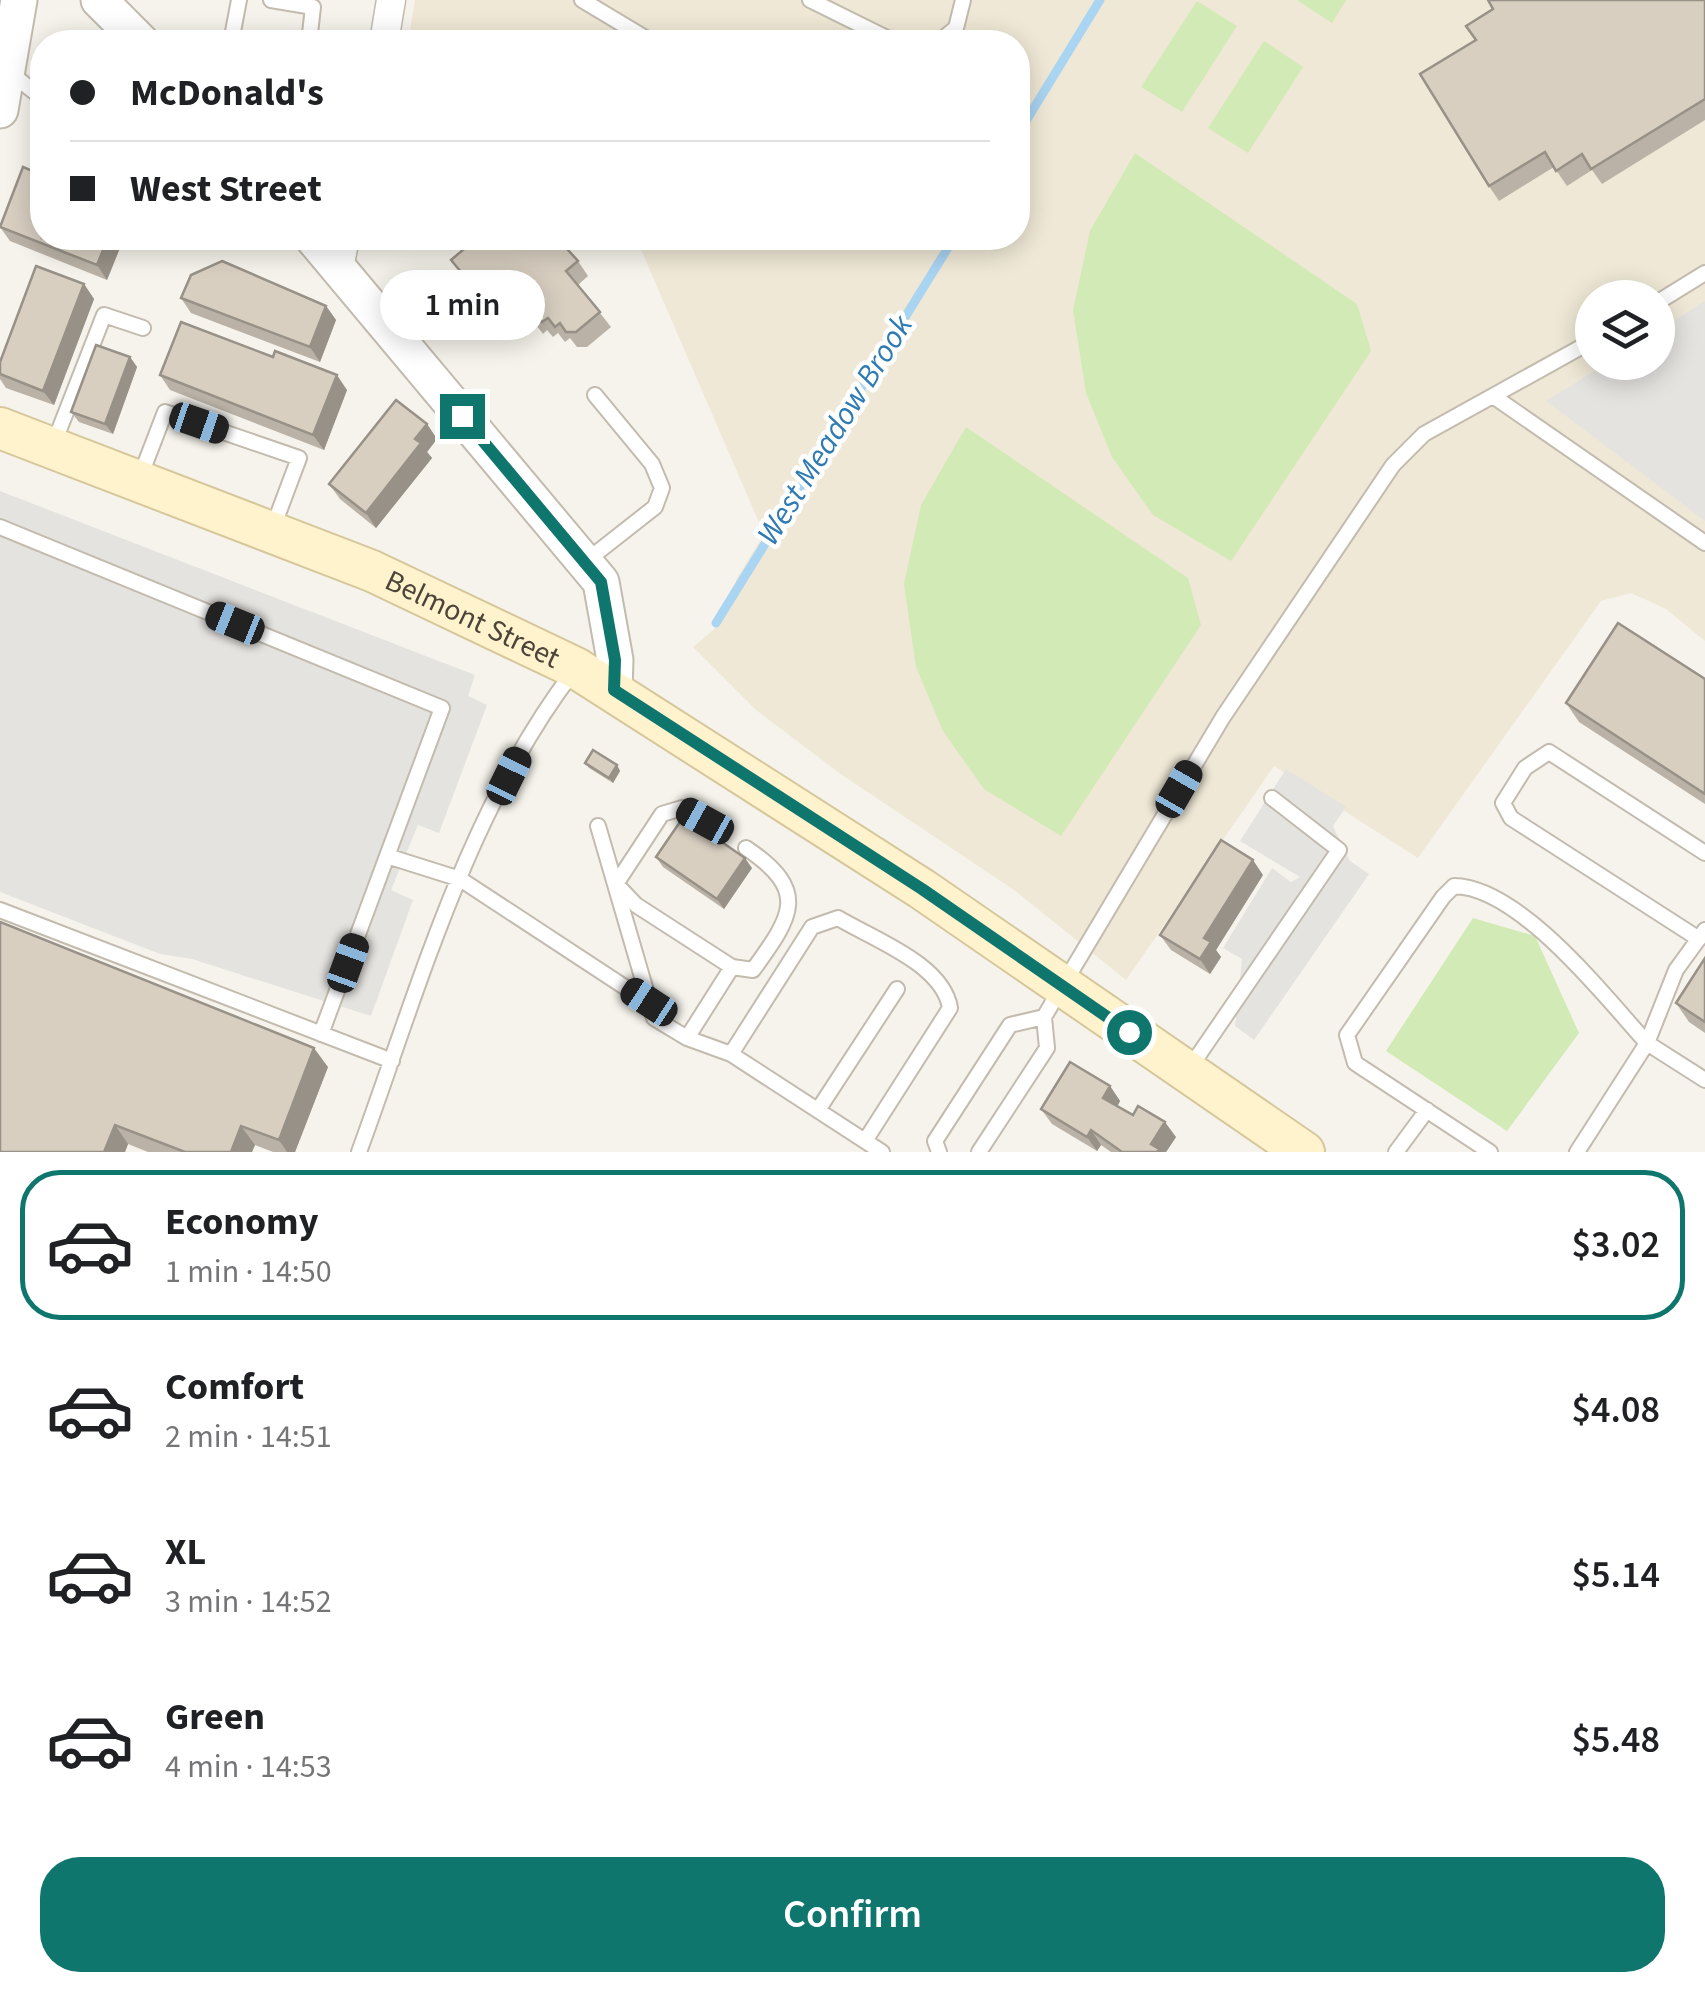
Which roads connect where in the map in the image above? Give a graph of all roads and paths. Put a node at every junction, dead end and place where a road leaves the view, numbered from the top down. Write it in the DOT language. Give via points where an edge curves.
graph roads {
  1 [pos="98,0"];
  2 [pos="239,0"];
  3 [pos="271,0"];
  4 [pos="392,0"];
  5 [pos="582,0"];
  6 [pos="810,0"];
  7 [pos="964,0"];
  8 [pos="11,22"];
  9 [pos="128,30"];
  10 [pos="233,30"];
  11 [pos="310,30"];
  12 [pos="386,30"];
  13 [pos="632,30"];
  14 [pos="871,30"];
  15 [pos="954,30"];
  16 [pos="8,71"];
  17 [pos="30,88"];
  18 [pos="0,110"];
  19 [pos="342,253"];
  20 [pos="1705,273"];
  21 [pos="1675,292"];
  22 [pos="143,328"];
  23 [pos="1575,350"];
  24 [pos="594,395"];
  25 [pos="1493,396"];
  26 [pos="0,428"];
  27 [pos="51,448"];
  28 [pos="138,482"];
  29 [pos="0,527"];
  30 [pos="272,530"];
  31 [pos="1705,543"];
  32 [pos="584,562"];
  33 [pos="576,668"];
  34 [pos="614,690"];
  35 [pos="1272,798"];
  36 [pos="598,826"];
  37 [pos="715,828"];
  38 [pos="746,848"];
  39 [pos="1705,853"];
  40 [pos="387,856"];
  41 [pos="460,879"];
  42 [pos="616,884"];
  43 [pos="0,910"];
  44 [pos="1702,934"];
  45 [pos="732,967"];
  46 [pos="897,989"];
  47 [pos="1054,1000"];
  48 [pos="649,1002"];
  49 [pos="321,1034"];
  50 [pos="687,1038"];
  51 [pos="1647,1043"];
  52 [pos="731,1054"];
  53 [pos="392,1061"];
  54 [pos="1186,1074"];
  55 [pos="1705,1080"];
  56 [pos="818,1110"];
  57 [pos="1427,1110"];
  58 [pos="865,1141"];
  59 [pos="359,1152"];
  60 [pos="882,1152"];
  61 [pos="938,1152"];
  62 [pos="979,1152"];
  63 [pos="1304,1152"];
  64 [pos="1396,1152"];
  65 [pos="1490,1152"];
  66 [pos="1576,1152"];
  1 -- 9 [label="street"];
  2 -- 10 [label="lane"];
  3 -- 11 [label="lane" via="313,7"];
  4 -- 12 [label="street"];
  5 -- 13 [label="lane"];
  6 -- 14 [label="lane"];
  7 -- 15 [label="lane"];
  8 -- 16 [label="street"];
  16 -- 17 [label="lane"];
  16 -- 18 [label="street"];
  19 -- 32 [label="street"];
  20 -- 21 [label="lane"];
  22 -- 27 [label="lane" via="104,316"];
  23 -- 25 [label="lane"];
  24 -- 32 [label="lane" via="652,464 662,488 655,507"];
  25 -- 31 [label="lane"];
  25 -- 47 [label="lane" via="1424,434 1392,465 1222,718"];
  26 -- 27 [label="main road, Belmont Street"];
  27 -- 28 [label="main road, Belmont Street"];
  28 -- 30 [label="main road, Belmont Street"];
  28 -- 30 [label="lane" via="165,412 299,458"];
  29 -- 40 [label="lane" via="442,708"];
  30 -- 33 [label="main road, Belmont Street" via="436,598"];
  32 -- 34 [label="street" via="601,582"];
  33 -- 34 [label="main road, Belmont Street"];
  33 -- 41 [label="lane" via="537,720"];
  34 -- 47 [label="main road, Belmont Street"];
  35 -- 54 [label="lane" via="1339,850"];
  36 -- 42 [label="lane"];
  37 -- 42 [label="lane" via="682,808 662,814"];
  38 -- 45 [label="lane" via="778,869 788,912 753,970"];
  39 -- 44 [label="lane" via="1550,752 1524,768 1503,802 1511,818"];
  40 -- 41 [label="lane"];
  40 -- 49 [label="lane"];
  41 -- 48 [label="lane"];
  41 -- 53 [label="lane"];
  42 -- 45 [label="lane" via="636,906"];
  42 -- 48 [label="lane"];
  43 -- 49 [label="lane"];
  44 -- 51 [label="lane" via="1676,970"];
  45 -- 50 [label="lane"];
  46 -- 56 [label="lane"];
  47 -- 54 [label="main road, Belmont Street"];
  47 -- 61 [label="lane" via="1010,1025 936,1140"];
  47 -- 62 [label="lane" via="1046,1048"];
  48 -- 50 [label="lane" via="654,1018"];
  49 -- 53 [label="lane"];
  50 -- 52 [label="lane"];
  51 -- 55 [label="lane"];
  51 -- 57 [label="lane" via="1549,935 1477,889 1454,886 1347,1035 1355,1063"];
  51 -- 66 [label="lane"];
  52 -- 56 [label="lane"];
  52 -- 58 [label="lane" via="812,928 824,920 838,918 934,976 950,1008"];
  53 -- 59 [label="lane"];
  54 -- 63 [label="main road, Belmont Street"];
  56 -- 58 [label="lane"];
  57 -- 64 [label="lane"];
  57 -- 65 [label="lane"];
  58 -- 60 [label="lane"];
}
